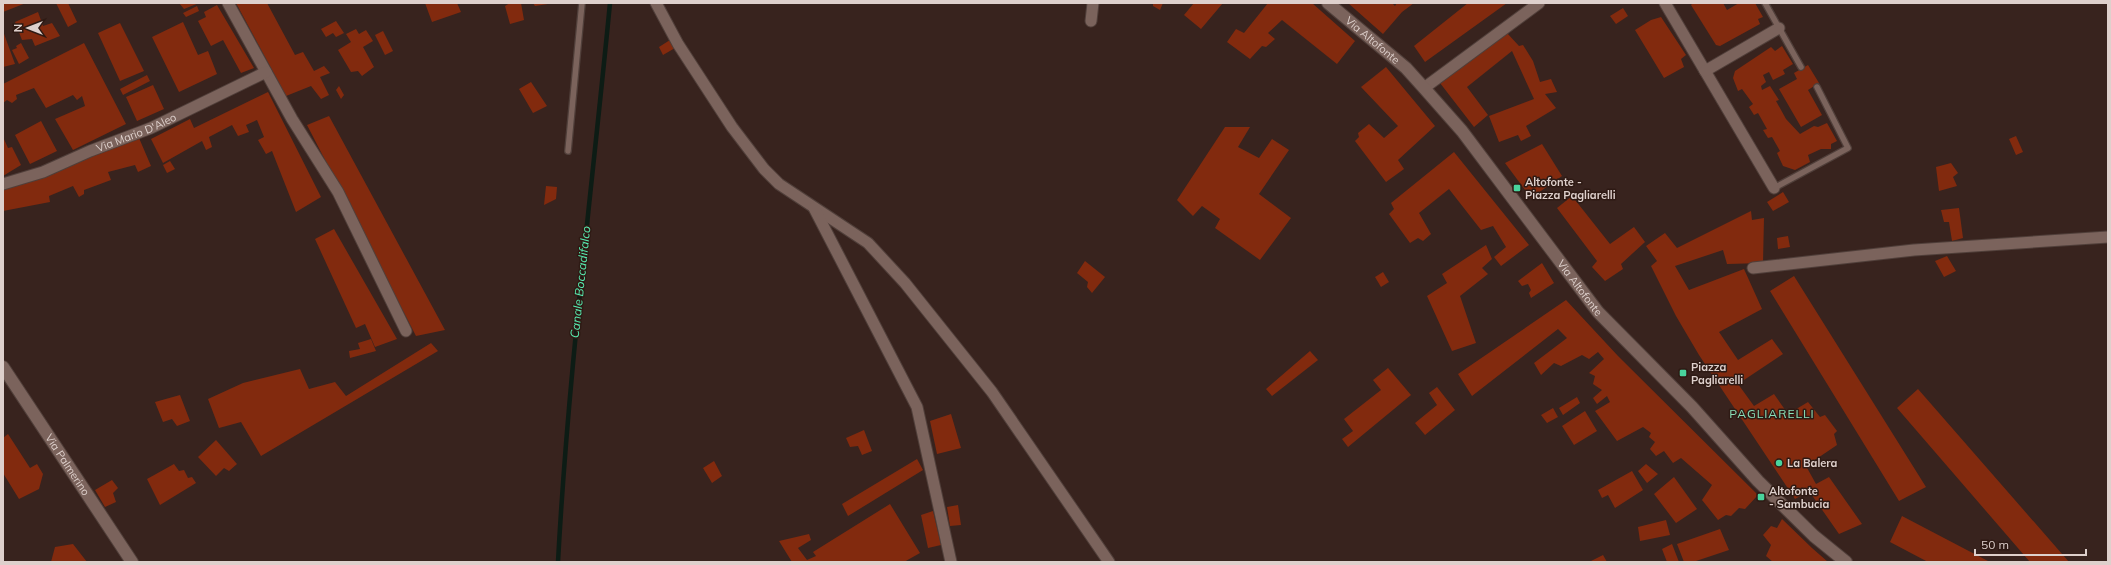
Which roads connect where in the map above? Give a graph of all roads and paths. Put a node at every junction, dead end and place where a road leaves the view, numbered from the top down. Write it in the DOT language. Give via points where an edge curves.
graph roads {
  1 [pos="228,3"];
  2 [pos="582,3"];
  3 [pos="656,3"];
  4 [pos="1093,3"];
  5 [pos="1328,3"];
  6 [pos="1539,3"];
  7 [pos="1665,3"];
  8 [pos="1765,3"];
  9 [pos="1092,21"];
  10 [pos="1779,28"];
  11 [pos="1801,67"];
  12 [pos="1705,71"];
  13 [pos="266,72"];
  14 [pos="1817,87"];
  15 [pos="1424,88"];
  16 [pos="568,151"];
  17 [pos="3,184"];
  18 [pos="1774,188"];
  19 [pos="814,208"];
  20 [pos="2108,237"];
  21 [pos="1753,268"];
  22 [pos="406,331"];
  23 [pos="3,367"];
  24 [pos="132,562"];
  25 [pos="951,562"];
  26 [pos="1109,562"];
  27 [pos="1846,562"];
  1 -- 13 [label="street"];
  2 -- 16 [label="lane"];
  3 -- 19 [label="street" via="678,44 732,127 764,169 779,184"];
  4 -- 9 [label="street"];
  5 -- 15 [label="street, Via Altofonte" via="1406,68"];
  6 -- 15 [label="street"];
  7 -- 12 [label="street"];
  8 -- 10 [label="lane"];
  10 -- 11 [label="lane"];
  10 -- 12 [label="street"];
  12 -- 18 [label="street"];
  13 -- 17 [label="street, Via Mario D'Aleo" via="151,128 43,172"];
  13 -- 22 [label="street" via="338,192"];
  14 -- 18 [label="lane" via="1848,148"];
  15 -- 27 [label="street, Via Altofonte" via="1462,131 1598,312 1692,407 1758,481 1814,536"];
  19 -- 25 [label="street" via="917,407"];
  19 -- 26 [label="street" via="868,243 947,333 992,392"];
  20 -- 21 [label="street" via="1914,250"];
  23 -- 24 [label="street, Via Palmerino"];
}
